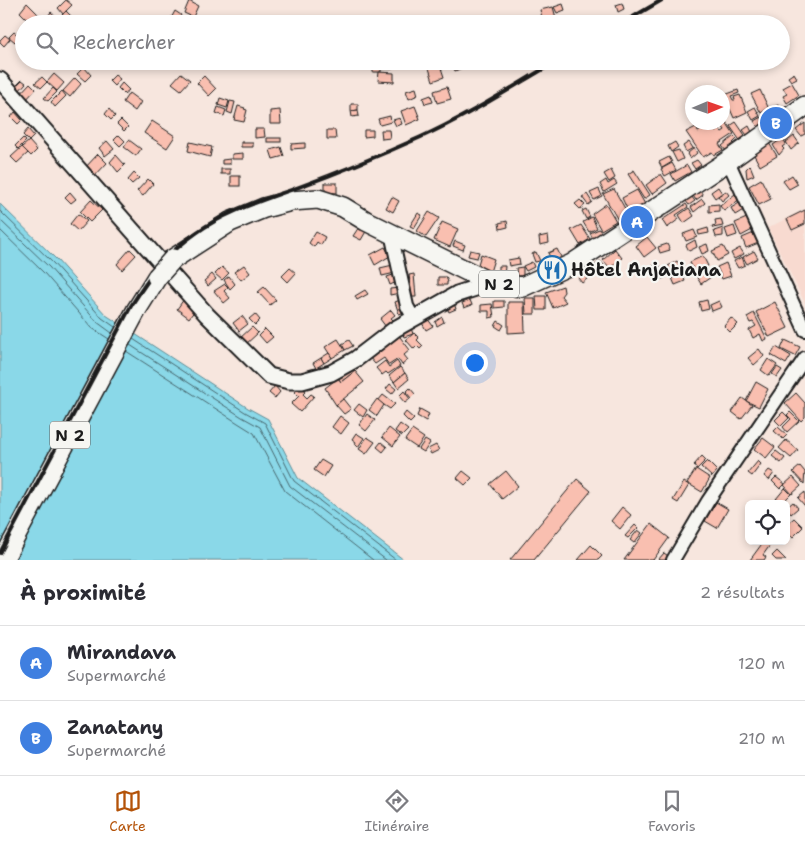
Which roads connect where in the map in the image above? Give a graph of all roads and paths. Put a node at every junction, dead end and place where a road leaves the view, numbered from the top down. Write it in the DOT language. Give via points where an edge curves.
graph roads {
  1 [pos="0,80"];
  2 [pos="805,106"];
  3 [pos="728,161"];
  4 [pos="391,234"];
  5 [pos="492,283"];
  6 [pos="414,319"];
  7 [pos="805,330"];
  8 [pos="805,358"];
  9 [pos="3,560"];
  10 [pos="673,560"];
  1 -- 6 [label="street" via="207,315 269,376 302,381 331,373"];
  2 -- 3 [label="main road, N 2"];
  3 -- 5 [label="main road, N 2" via="572,264 522,287"];
  3 -- 7 [label="street"];
  4 -- 5 [label="main road, N 2"];
  4 -- 6 [label="street" via="407,306"];
  4 -- 9 [label="main road, N 2, bridge" via="343,207 318,199 291,201 230,222 173,259 137,309"];
  5 -- 6 [label="street" via="457,294"];
  8 -- 10 [label="street" via="708,501"];
}
